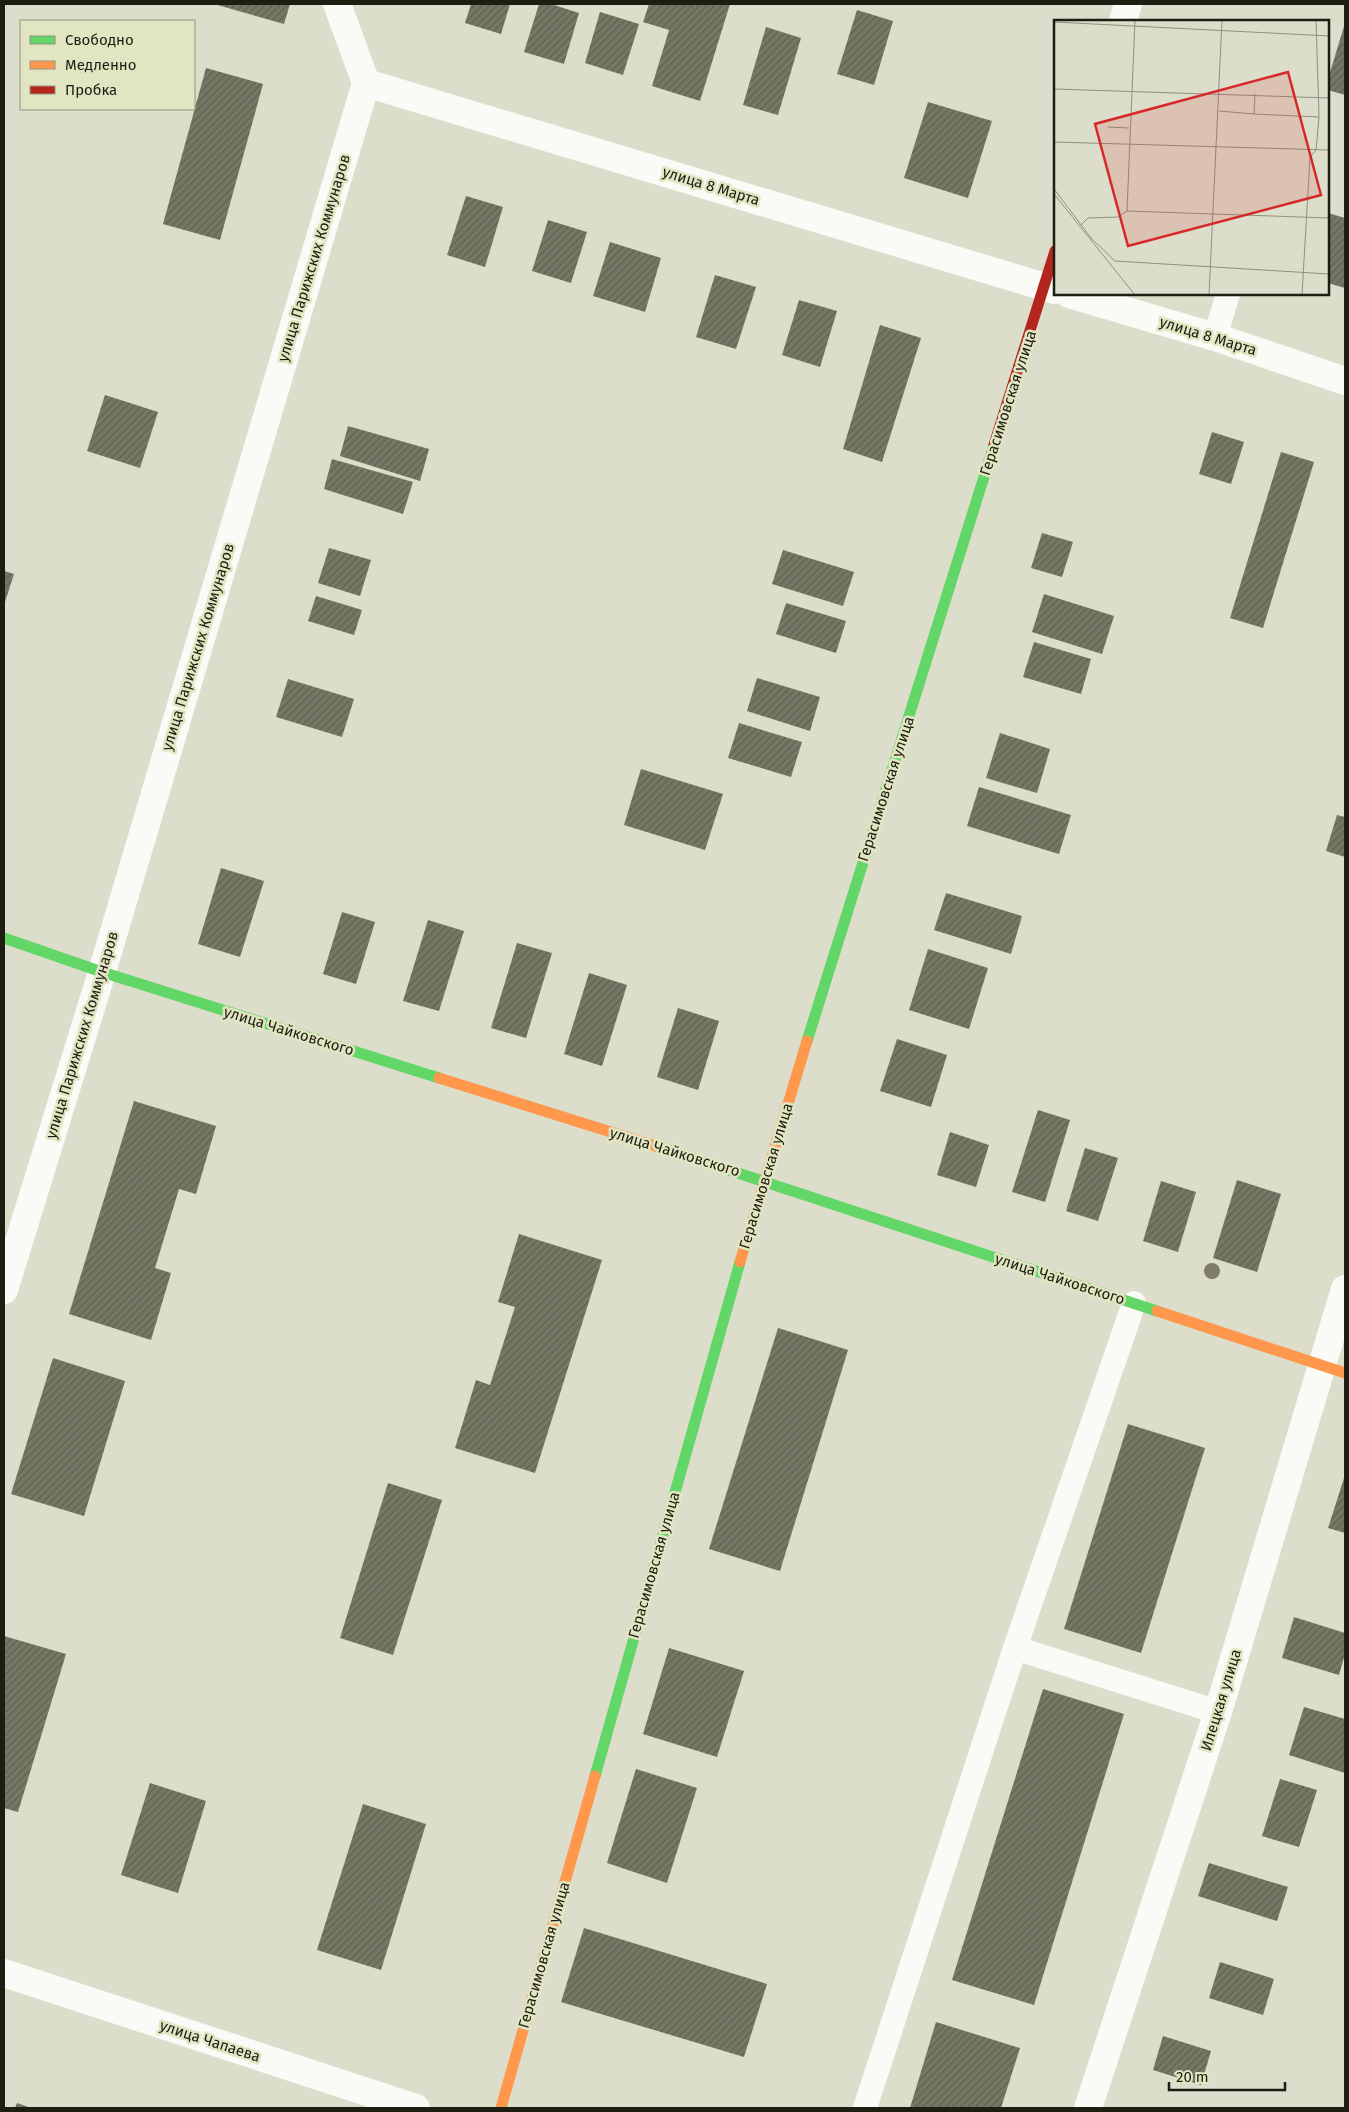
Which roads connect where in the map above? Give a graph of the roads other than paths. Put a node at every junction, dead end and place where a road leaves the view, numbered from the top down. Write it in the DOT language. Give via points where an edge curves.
graph roads {
  1 [pos="337,4"];
  2 [pos="1128,4"];
  3 [pos="1123,20"];
  4 [pos="366,83"];
  5 [pos="1054,289"];
  6 [pos="1054,295"];
  7 [pos="1073,295"];
  8 [pos="1228,295"];
  9 [pos="1215,337"];
  10 [pos="1345,381"];
  11 [pos="4,938"];
  12 [pos="102,972"];
  13 [pos="763,1180"];
  14 [pos="1345,1289"];
  15 [pos="4,1290"];
  16 [pos="1134,1303"];
  17 [pos="1334,1370"];
  18 [pos="1015,1648"];
  19 [pos="1218,1712"];
  20 [pos="4,1973"];
  21 [pos="416,2108"];
  22 [pos="501,2108"];
  23 [pos="865,2108"];
  24 [pos="1088,2108"];
  1 -- 4 [label="street"];
  2 -- 3 [label="street"];
  4 -- 5 [label="street, улица 8 Марта"];
  4 -- 12 [label="street, улица Парижских Коммунаров"];
  6 -- 13 [label="street, Герасимовская улица"];
  7 -- 9 [label="street, улица 8 Марта"];
  8 -- 9 [label="lane"];
  9 -- 10 [label="street, улица 8 Марта"];
  11 -- 12 [label="street, улица Чайковского"];
  12 -- 13 [label="street, улица Чайковского"];
  12 -- 15 [label="street, улица Парижских Коммунаров"];
  13 -- 16 [label="street, улица Чайковского"];
  13 -- 22 [label="street, Герасимовская улица"];
  14 -- 17 [label="street, Илецкая улица"];
  16 -- 17 [label="street, улица Чайковского"];
  16 -- 18 [label="lane"];
  17 -- 19 [label="street, Илецкая улица"];
  18 -- 19 [label="lane"];
  18 -- 23 [label="lane"];
  19 -- 24 [label="street, Илецкая улица"];
  20 -- 21 [label="street, улица Чапаева"];
}
